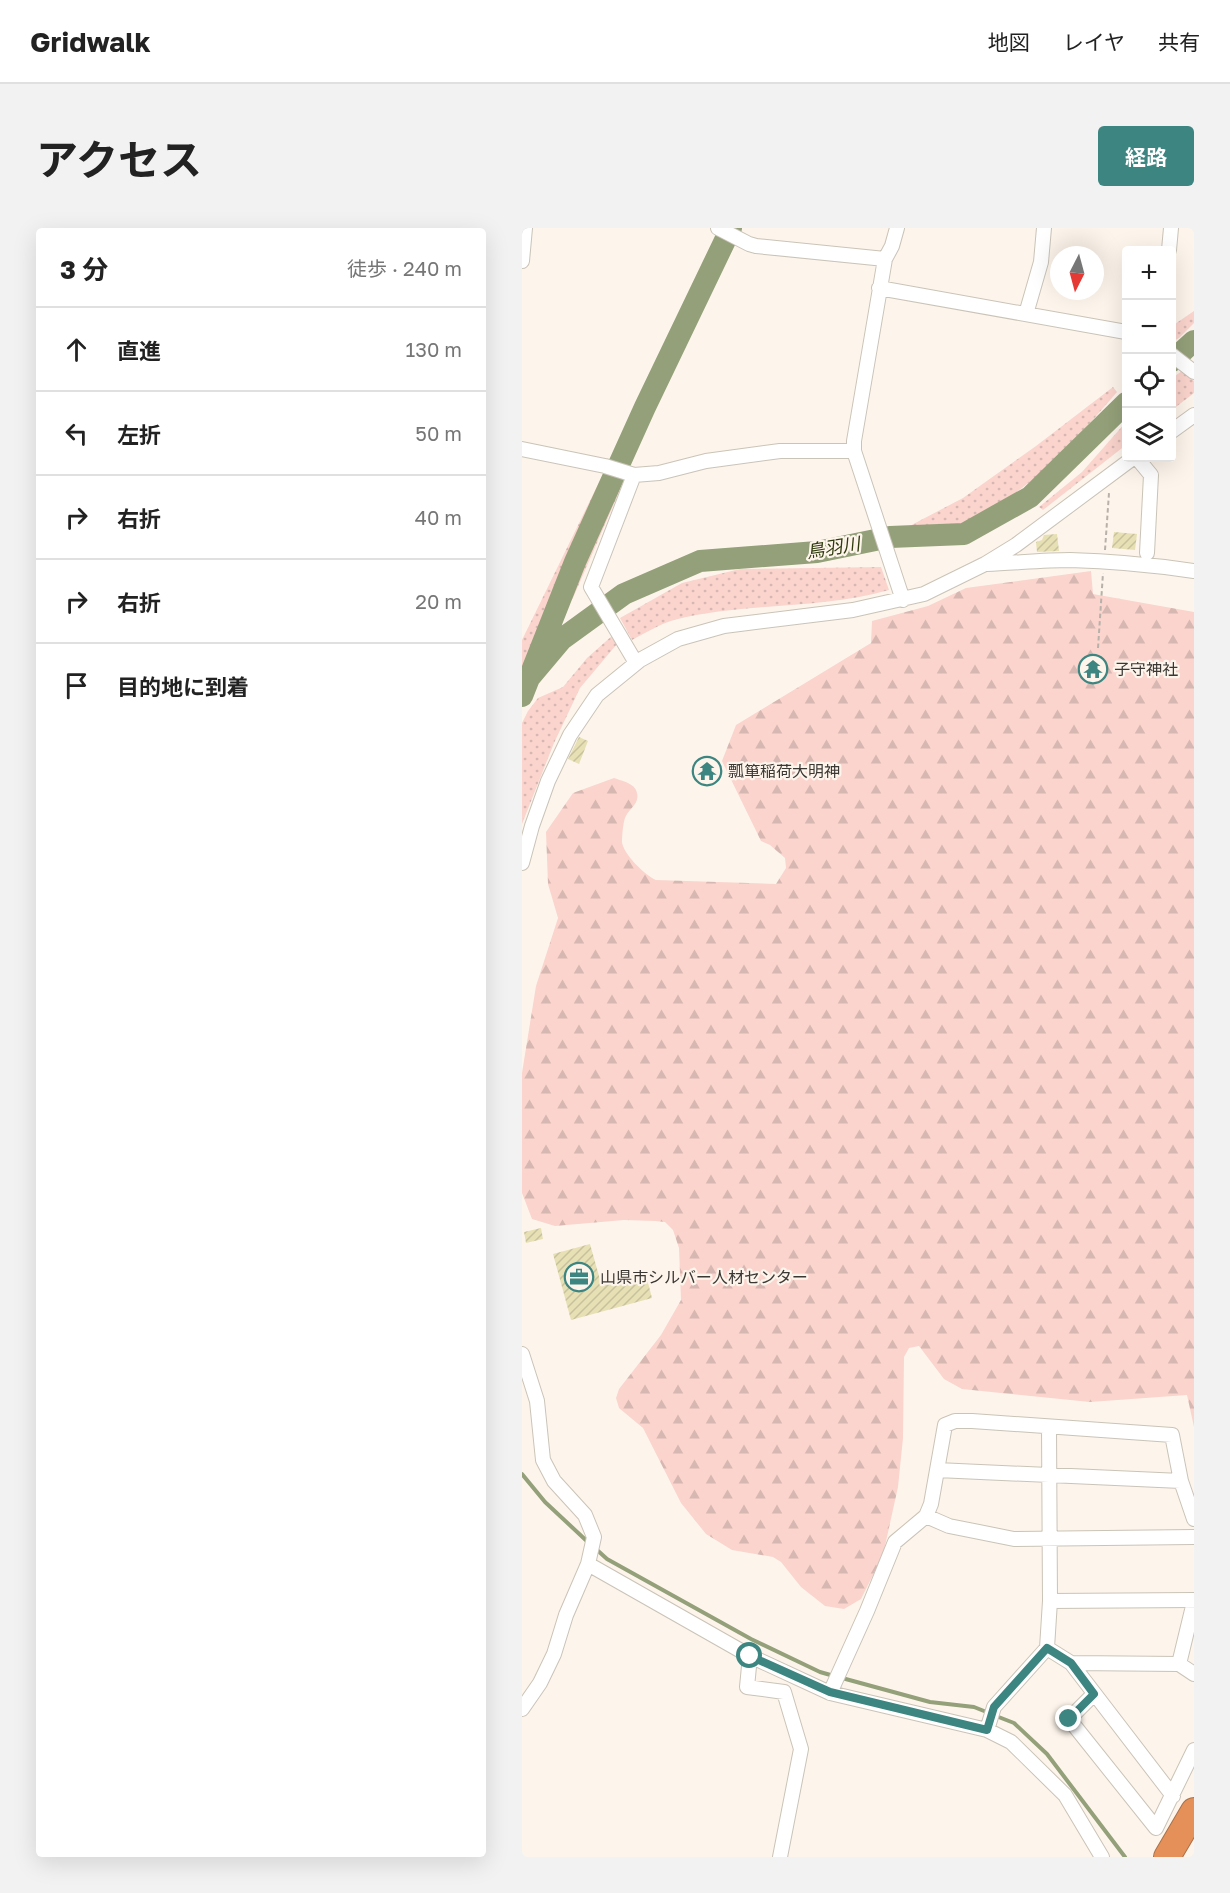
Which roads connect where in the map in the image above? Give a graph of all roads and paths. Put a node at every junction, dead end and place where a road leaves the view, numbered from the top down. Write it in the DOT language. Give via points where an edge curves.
graph roads {
  1 [pos="525,228"];
  2 [pos="718,228"];
  3 [pos="897,228"];
  4 [pos="1044,228"];
  5 [pos="1171,228"];
  6 [pos="1169,246"];
  7 [pos="885,259"];
  8 [pos="522,261"];
  9 [pos="879,288"];
  10 [pos="1026,314"];
  11 [pos="1122,331"];
  12 [pos="1176,358"];
  13 [pos="1194,372"];
  14 [pos="1194,416"];
  15 [pos="1176,428"];
  16 [pos="522,449"];
  17 [pos="854,451"];
  18 [pos="1129,462"];
  19 [pos="1139,462"];
  20 [pos="1111,473"];
  21 [pos="633,475"];
  22 [pos="1147,553"];
  23 [pos="1104,561"];
  24 [pos="985,564"];
  25 [pos="1194,571"];
  26 [pos="902,598"];
  27 [pos="1098,648"];
  28 [pos="636,663"];
  29 [pos="522,862"];
  30 [pos="522,1354"];
  31 [pos="1049,1426"];
  32 [pos="937,1470"];
  33 [pos="1049,1475"];
  34 [pos="1181,1481"];
  35 [pos="926,1516"];
  36 [pos="1194,1519"];
  37 [pos="1194,1537"];
  38 [pos="1050,1538"];
  39 [pos="590,1559"];
  40 [pos="1050,1601"];
  41 [pos="1194,1601"];
  42 [pos="1047,1648"];
  43 [pos="750,1656"];
  44 [pos="1071,1663"];
  45 [pos="1179,1665"];
  46 [pos="1194,1674"];
  47 [pos="830,1692"];
  48 [pos="1094,1694"];
  49 [pos="522,1709"];
  50 [pos="987,1730"];
  51 [pos="1194,1750"];
  52 [pos="1173,1796"];
  53 [pos="1194,1811"];
  54 [pos="780,1857"];
  55 [pos="1102,1857"];
  56 [pos="1167,1857"];
  1 -- 8 [label="street"];
  2 -- 7 [label="street" via="749,244"];
  3 -- 7 [label="street"];
  4 -- 10 [label="street" via="1041,262"];
  5 -- 6 [label="street"];
  7 -- 9 [label="street"];
  9 -- 10 [label="street"];
  9 -- 17 [label="street"];
  10 -- 11 [label="street"];
  12 -- 13 [label="street"];
  14 -- 15 [label="street"];
  16 -- 21 [label="street" via="605,465"];
  17 -- 21 [label="street" via="780,451"];
  17 -- 26 [label="street"];
  18 -- 20 [label="street"];
  19 -- 22 [label="street" via="1151,475"];
  20 -- 23 [label="path"];
  20 -- 24 [label="street" via="1059,515"];
  21 -- 28 [label="street" via="591,587"];
  23 -- 24 [label="street"];
  23 -- 25 [label="street"];
  23 -- 27 [label="path"];
  24 -- 26 [label="street" via="924,594"];
  26 -- 28 [label="street" via="853,610 724,626 678,639"];
  28 -- 29 [label="street" via="597,695 570,735 548,781"];
  30 -- 39 [label="street" via="537,1401 543,1460 554,1481 585,1515 594,1537"];
  31 -- 32 [label="street" via="955,1421 945,1425"];
  31 -- 33 [label="street"];
  31 -- 34 [label="street" via="1172,1435"];
  32 -- 33 [label="street"];
  32 -- 35 [label="street"];
  33 -- 34 [label="street"];
  33 -- 38 [label="street"];
  34 -- 36 [label="street"];
  35 -- 38 [label="street" via="949,1526 1014,1539"];
  35 -- 47 [label="street" via="895,1542"];
  37 -- 38 [label="street"];
  38 -- 40 [label="street"];
  39 -- 43 [label="street"];
  39 -- 49 [label="street" via="554,1654"];
  40 -- 41 [label="street"];
  40 -- 42 [label="street"];
  41 -- 45 [label="street"];
  42 -- 44 [label="street"];
  42 -- 50 [label="street" via="994,1707"];
  43 -- 47 [label="street"];
  43 -- 54 [label="street" via="747,1687 784,1692 801,1749"];
  44 -- 45 [label="street"];
  44 -- 48 [label="street"];
  45 -- 46 [label="street"];
  47 -- 50 [label="street"];
  48 -- 52 [label="street"];
  48 -- 52 [label="street" via="1069,1719 1156,1828"];
  50 -- 55 [label="street" via="1011,1742 1065,1795"];
  51 -- 52 [label="street"];
  53 -- 56 [label="highway"];
}
